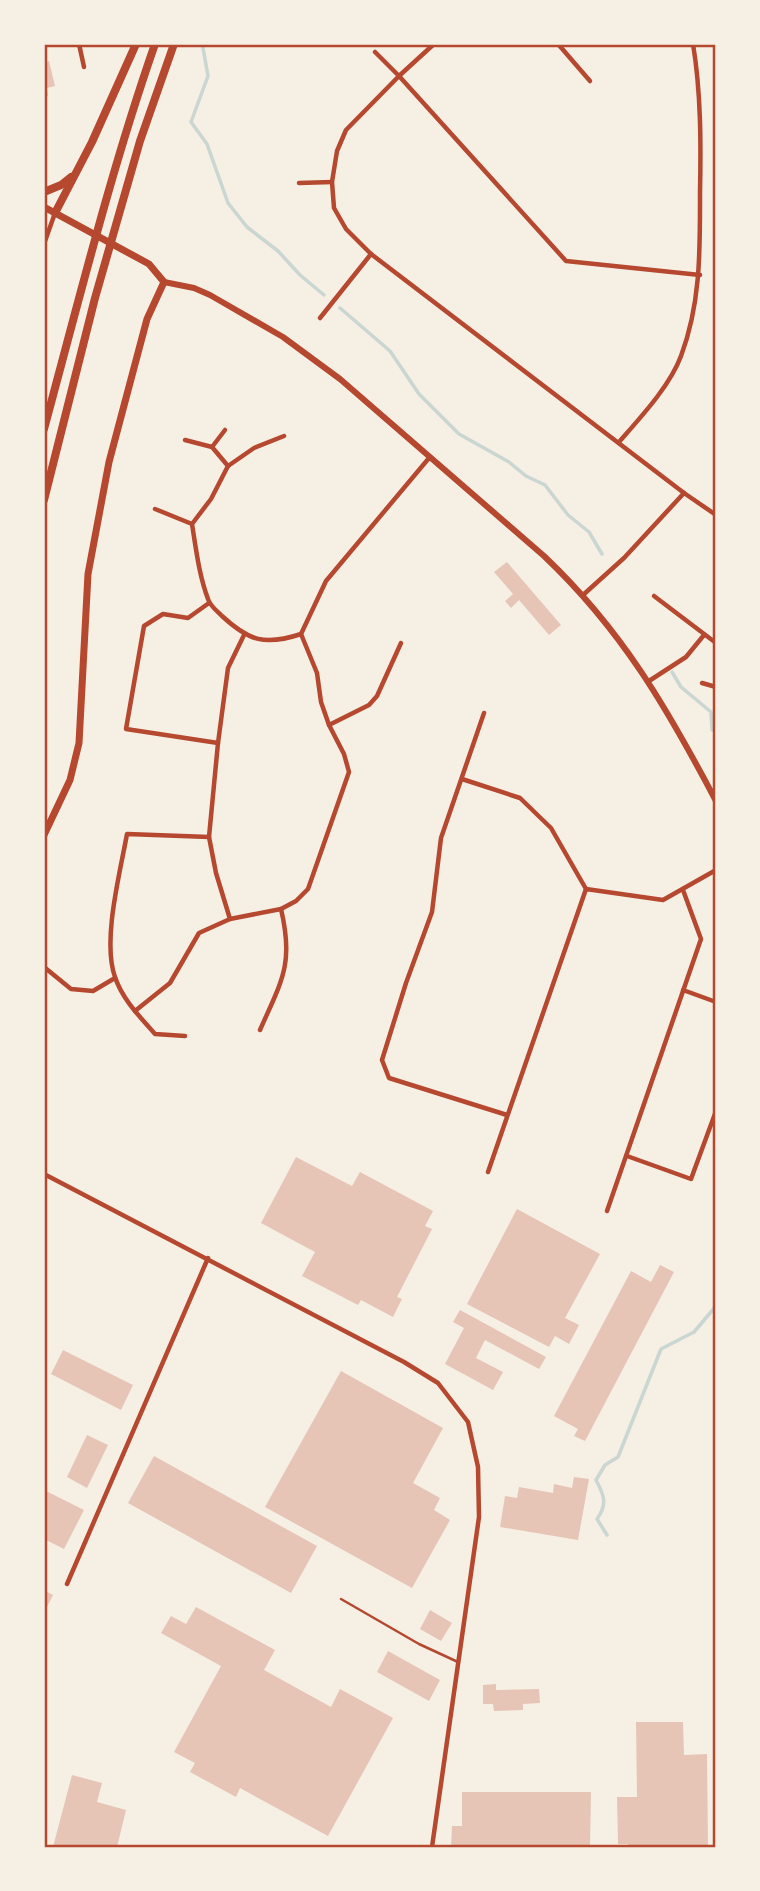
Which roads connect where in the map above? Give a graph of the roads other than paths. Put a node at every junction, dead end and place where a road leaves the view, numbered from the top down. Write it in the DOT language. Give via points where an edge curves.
graph roads {
  1 [pos="79,44"];
  2 [pos="136,44"];
  3 [pos="155,44"];
  4 [pos="174,44"];
  5 [pos="434,44"];
  6 [pos="558,44"];
  7 [pos="693,44"];
  8 [pos="375,52"];
  9 [pos="84,67"];
  10 [pos="399,76"];
  11 [pos="590,81"];
  12 [pos="75,173"];
  13 [pos="332,181"];
  14 [pos="299,183"];
  15 [pos="44,192"];
  16 [pos="44,206"];
  17 [pos="55,212"];
  18 [pos="44,244"];
  19 [pos="371,254"];
  20 [pos="700,275"];
  21 [pos="164,282"];
  22 [pos="320,318"];
  23 [pos="44,429"];
  24 [pos="225,430"];
  25 [pos="284,436"];
  26 [pos="185,440"];
  27 [pos="619,442"];
  28 [pos="212,447"];
  29 [pos="429,458"];
  30 [pos="228,466"];
  31 [pos="684,493"];
  32 [pos="44,500"];
  33 [pos="155,509"];
  34 [pos="716,515"];
  35 [pos="192,524"];
  36 [pos="583,595"];
  37 [pos="653,596"];
  38 [pos="209,603"];
  39 [pos="301,634"];
  40 [pos="244,635"];
  41 [pos="704,635"];
  42 [pos="401,643"];
  43 [pos="716,643"];
  44 [pos="649,681"];
  45 [pos="702,683"];
  46 [pos="716,687"];
  47 [pos="484,713"];
  48 [pos="329,725"];
  49 [pos="218,743"];
  50 [pos="462,779"];
  51 [pos="716,801"];
  52 [pos="44,835"];
  53 [pos="209,837"];
  54 [pos="716,870"];
  55 [pos="586,889"];
  56 [pos="683,890"];
  57 [pos="281,909"];
  58 [pos="230,919"];
  59 [pos="44,967"];
  60 [pos="115,978"];
  61 [pos="683,990"];
  62 [pos="716,1002"];
  63 [pos="135,1011"];
  64 [pos="260,1030"];
  65 [pos="184,1037"];
  66 [pos="716,1111"];
  67 [pos="507,1115"];
  68 [pos="627,1156"];
  69 [pos="488,1172"];
  70 [pos="44,1174"];
  71 [pos="607,1211"];
  72 [pos="208,1258"];
  73 [pos="67,1584"];
  74 [pos="341,1599"];
  75 [pos="458,1662"];
  76 [pos="432,1847"];
  1 -- 9 [label="street"];
  2 -- 12 [label="highway"];
  3 -- 23 [label="highway" via="89,256"];
  4 -- 32 [label="highway" via="140,141 95,298"];
  5 -- 10 [label="street"];
  6 -- 11 [label="street"];
  7 -- 20 [label="street" via="701,160"];
  8 -- 10 [label="street"];
  10 -- 13 [label="street" via="346,130"];
  10 -- 20 [label="street" via="566,261"];
  12 -- 15 [label="highway"];
  12 -- 17 [label="highway"];
  13 -- 14 [label="street"];
  13 -- 19 [label="street" via="334,208 346,229"];
  16 -- 17 [label="main road"];
  17 -- 18 [label="street"];
  17 -- 21 [label="main road" via="142,259"];
  19 -- 22 [label="street"];
  19 -- 27 [label="street"];
  20 -- 27 [label="street" via="680,358 650,407"];
  21 -- 29 [label="street" via="210,295 292,343"];
  21 -- 52 [label="main road" via="147,318 109,462 88,574 79,743 70,780"];
  24 -- 28 [label="street"];
  25 -- 30 [label="street" via="254,448"];
  26 -- 28 [label="street"];
  27 -- 31 [label="street"];
  28 -- 30 [label="street"];
  29 -- 36 [label="street"];
  29 -- 39 [label="street" via="326,581"];
  30 -- 35 [label="street"];
  31 -- 34 [label="street"];
  31 -- 36 [label="street"];
  33 -- 35 [label="street"];
  35 -- 38 [label="street"];
  36 -- 44 [label="street"];
  37 -- 41 [label="street"];
  38 -- 40 [label="street"];
  38 -- 49 [label="street" via="188,618 163,614 144,626 126,729"];
  39 -- 40 [label="street" via="279,641"];
  39 -- 48 [label="street" via="317,673"];
  40 -- 49 [label="street" via="228,668"];
  41 -- 43 [label="street"];
  41 -- 44 [label="street" via="685,657"];
  42 -- 48 [label="street" via="377,696 369,705"];
  44 -- 51 [label="street"];
  45 -- 46 [label="street"];
  47 -- 50 [label="street"];
  48 -- 57 [label="street" via="349,772 308,890"];
  49 -- 53 [label="street"];
  50 -- 55 [label="street" via="520,798 551,828"];
  50 -- 67 [label="street" via="441,838 432,912 382,1060 389,1078"];
  53 -- 58 [label="street"];
  53 -- 60 [label="street" via="127,834 108,948"];
  54 -- 56 [label="street"];
  55 -- 56 [label="street" via="663,900"];
  55 -- 67 [label="street"];
  56 -- 61 [label="street" via="701,939"];
  57 -- 58 [label="street"];
  57 -- 64 [label="street" via="288,954"];
  58 -- 63 [label="street" via="199,933 170,983"];
  59 -- 60 [label="street" via="71,989 93,991"];
  60 -- 63 [label="street"];
  61 -- 62 [label="street"];
  61 -- 68 [label="street"];
  63 -- 65 [label="street" via="155,1034"];
  66 -- 68 [label="street" via="691,1178"];
  67 -- 69 [label="street"];
  68 -- 71 [label="street"];
  70 -- 72 [label="street"];
  72 -- 73 [label="street"];
  72 -- 75 [label="street" via="438,1383 468,1422 478,1467 479,1517"];
  74 -- 75 [label="lane"];
  75 -- 76 [label="street"];
}
